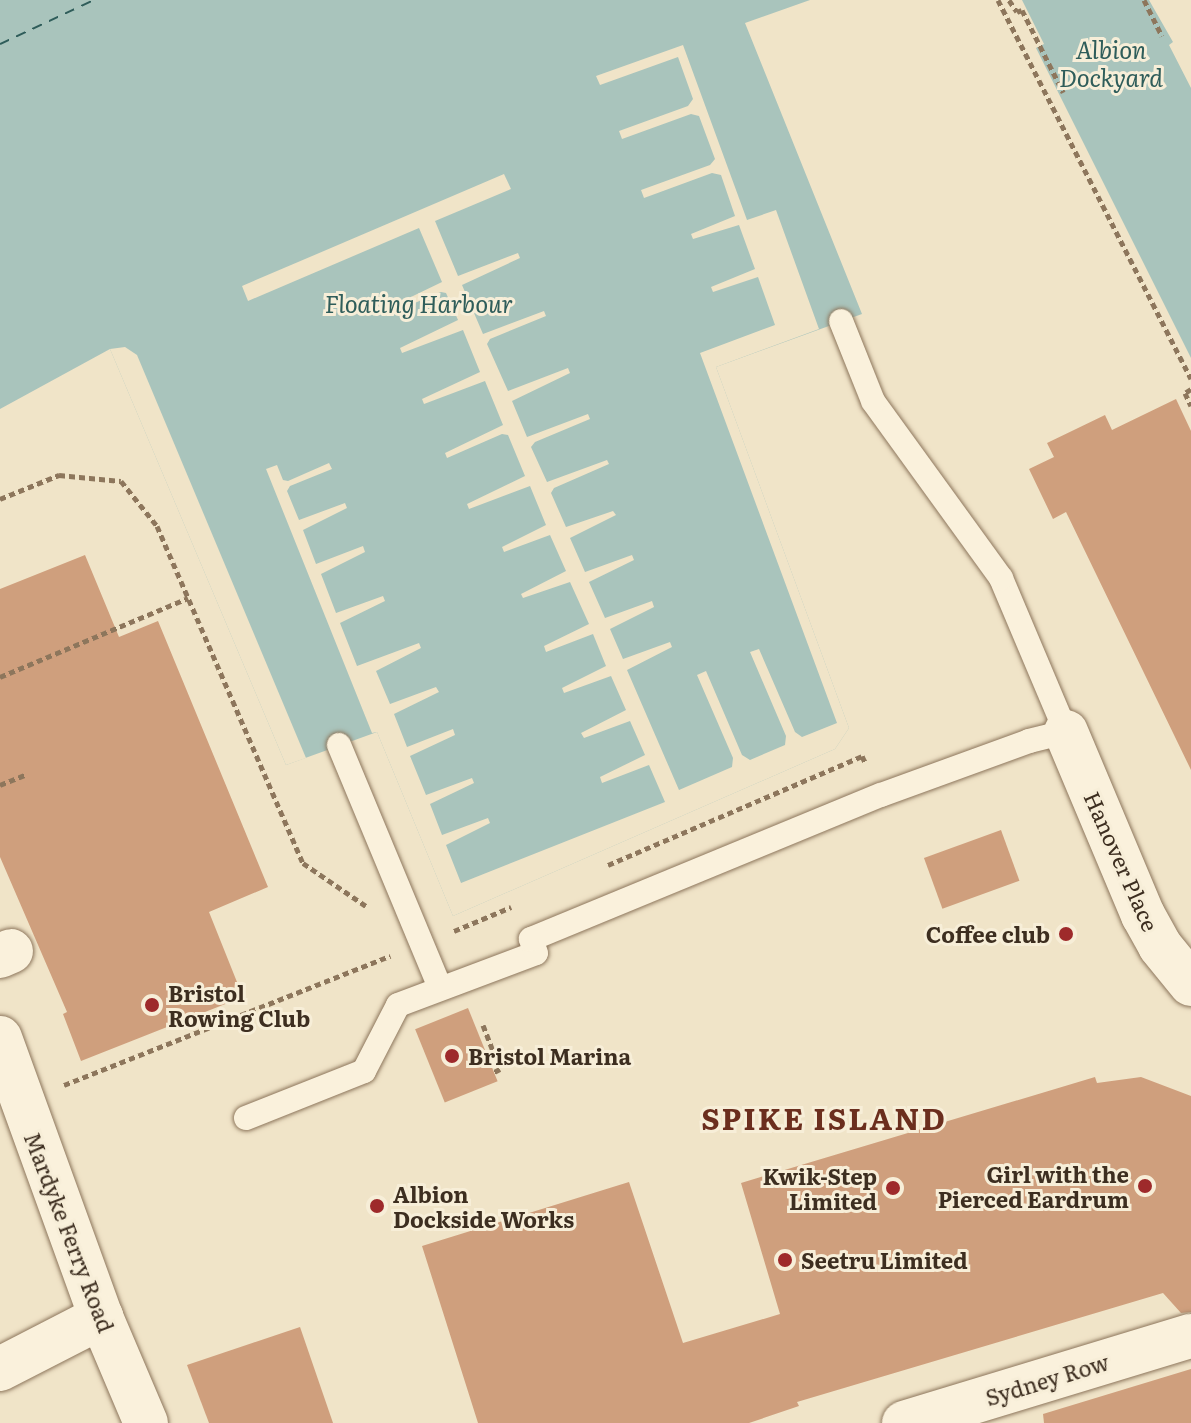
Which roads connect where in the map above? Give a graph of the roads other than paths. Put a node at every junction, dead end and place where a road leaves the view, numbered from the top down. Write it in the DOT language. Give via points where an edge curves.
graph roads {
  1 [pos="841,321"];
  2 [pos="1066,732"];
  3 [pos="339,745"];
  4 [pos="1191,984"];
  5 [pos="440,988"];
  6 [pos="0,1038"];
  7 [pos="246,1118"];
  8 [pos="101,1317"];
  9 [pos="1191,1336"];
  10 [pos="0,1369"];
  11 [pos="146,1423"];
  12 [pos="904,1423"];
  1 -- 2 [label="lane" via="873,401 1001,578"];
  2 -- 4 [label="street, Hanover Place" via="1143,915"];
  2 -- 5 [label="lane" via="881,795 531,939 536,953"];
  3 -- 5 [label="lane"];
  5 -- 7 [label="lane" via="398,1005 364,1071"];
  6 -- 8 [label="street, Mardyke Ferry Road"];
  8 -- 10 [label="street"];
  8 -- 11 [label="street, Mardyke Ferry Road"];
  9 -- 12 [label="street, Sydney Row"];
}
